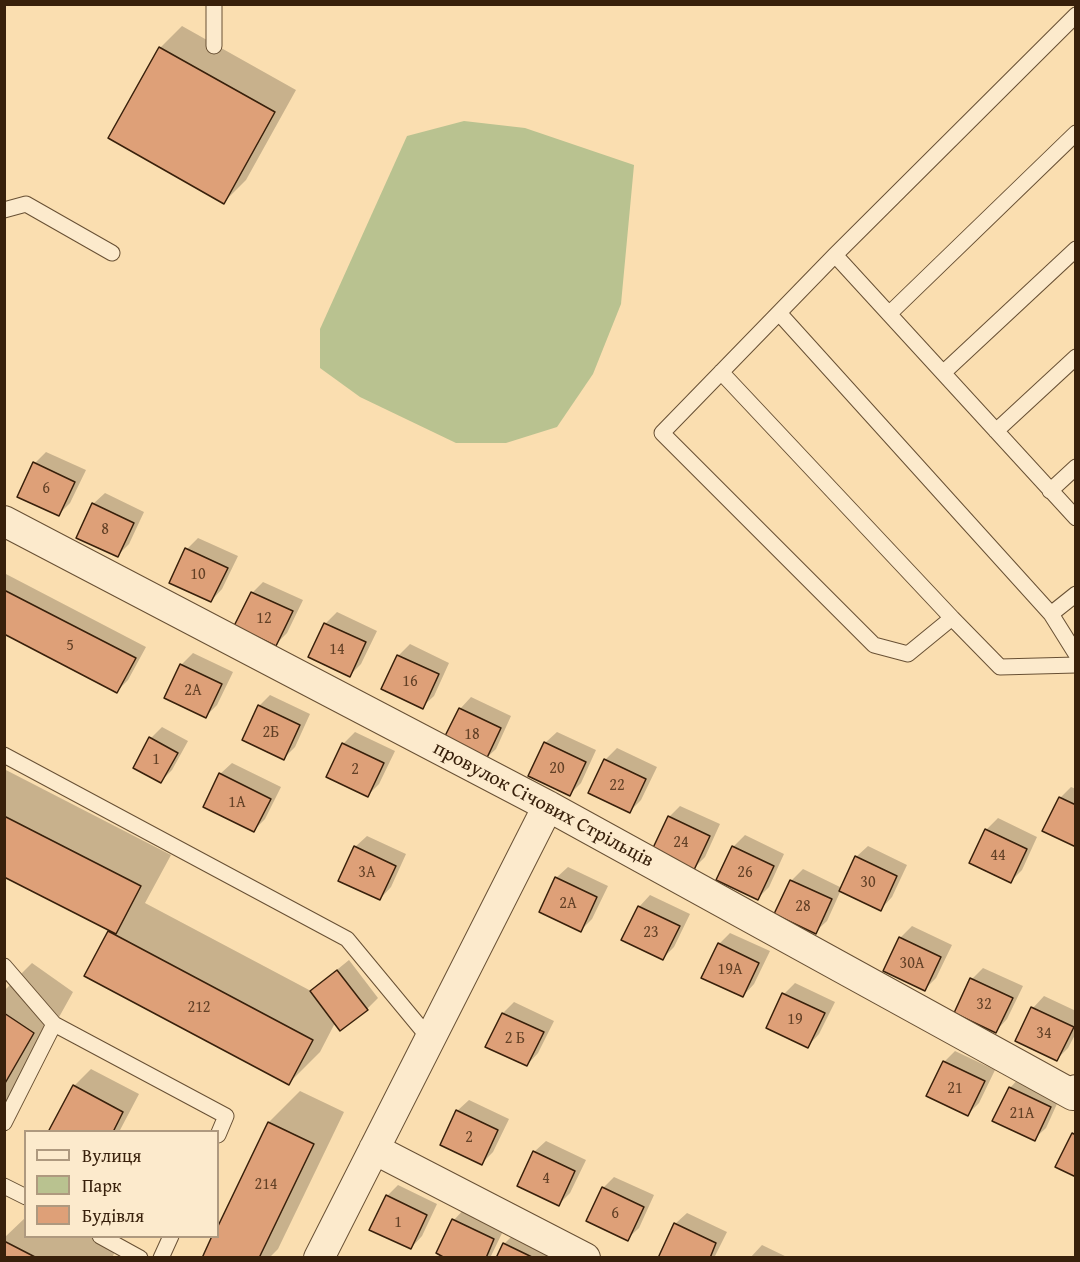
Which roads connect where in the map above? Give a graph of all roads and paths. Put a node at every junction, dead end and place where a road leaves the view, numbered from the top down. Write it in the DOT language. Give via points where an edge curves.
graph roads {
  1 [pos="214,4"];
  2 [pos="1076,15"];
  3 [pos="214,46"];
  4 [pos="1076,133"];
  5 [pos="4,210"];
  6 [pos="1076,249"];
  7 [pos="112,253"];
  8 [pos="835,255"];
  9 [pos="778,313"];
  10 [pos="889,314"];
  11 [pos="1076,357"];
  12 [pos="721,372"];
  13 [pos="943,373"];
  14 [pos="996,431"];
  15 [pos="1076,467"];
  16 [pos="1050,490"];
  17 [pos="1076,518"];
  18 [pos="4,521"];
  19 [pos="1076,594"];
  20 [pos="1051,614"];
  21 [pos="952,618"];
  22 [pos="1076,654"];
  23 [pos="1076,665"];
  24 [pos="4,755"];
  25 [pos="548,806"];
  26 [pos="4,966"];
  27 [pos="54,1024"];
  28 [pos="429,1038"];
  29 [pos="1076,1090"];
  30 [pos="4,1123"];
  31 [pos="219,1133"];
  32 [pos="374,1149"];
  33 [pos="4,1186"];
  34 [pos="24,1196"];
  35 [pos="104,1238"];
  36 [pos="170,1238"];
  37 [pos="140,1257"];
  38 [pos="161,1257"];
  39 [pos="320,1257"];
  40 [pos="585,1257"];
  1 -- 3 [label="lane"];
  2 -- 8 [label="lane"];
  4 -- 10 [label="lane"];
  5 -- 7 [label="lane" via="26,204"];
  6 -- 13 [label="lane"];
  8 -- 9 [label="lane"];
  8 -- 10 [label="lane"];
  9 -- 12 [label="lane"];
  9 -- 20 [label="lane"];
  10 -- 13 [label="lane"];
  11 -- 14 [label="lane"];
  12 -- 21 [label="lane"];
  12 -- 21 [label="lane" via="662,433 874,645 908,654"];
  13 -- 14 [label="lane"];
  14 -- 16 [label="lane"];
  15 -- 16 [label="lane"];
  16 -- 17 [label="lane"];
  18 -- 25 [label="street, провулок Січових Стрільців"];
  19 -- 20 [label="lane"];
  20 -- 22 [label="lane"];
  21 -- 23 [label="lane" via="1000,666"];
  24 -- 28 [label="lane" via="347,939"];
  25 -- 28 [label="street"];
  25 -- 29 [label="street, провулок Січових Стрільців" via="1073,1095"];
  26 -- 27 [label="lane"];
  27 -- 30 [label="lane"];
  27 -- 31 [label="lane" via="226,1116"];
  28 -- 32 [label="street"];
  32 -- 39 [label="street"];
  32 -- 40 [label="street"];
  33 -- 34 [label="lane"];
  35 -- 37 [label="lane"];
  36 -- 38 [label="lane"];
}
